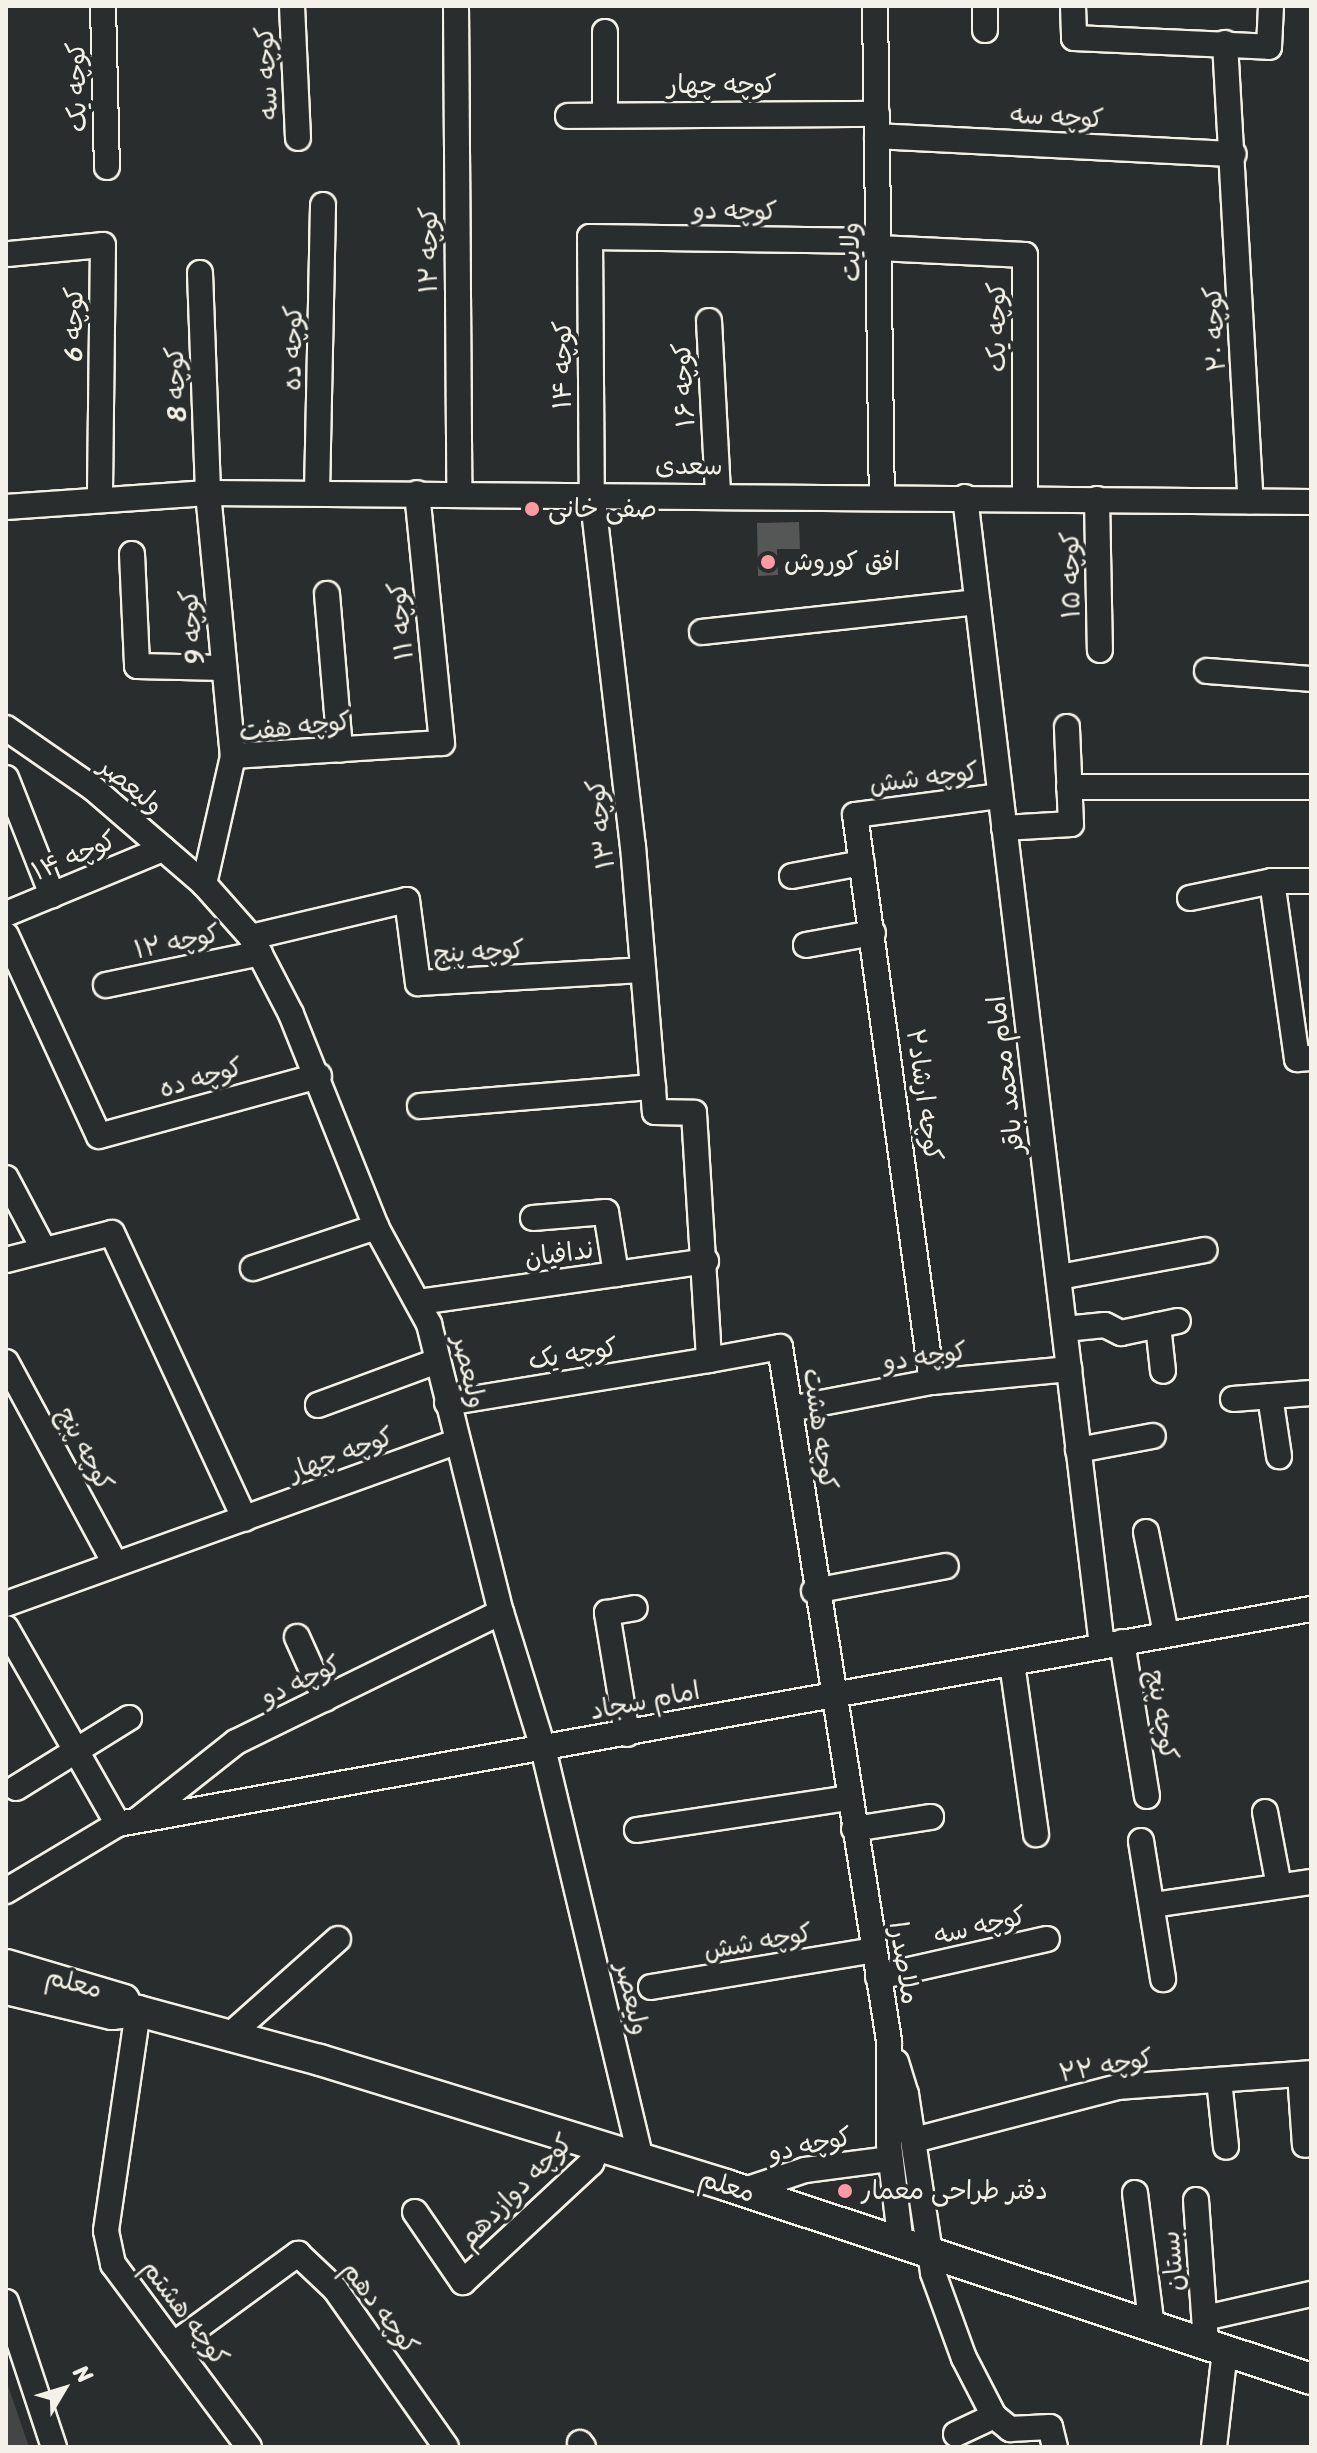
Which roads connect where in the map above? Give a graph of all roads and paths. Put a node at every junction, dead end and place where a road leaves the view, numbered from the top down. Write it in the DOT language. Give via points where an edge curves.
graph roads {
  1 [pos="103,6"];
  2 [pos="292,6"];
  3 [pos="456,6"];
  4 [pos="875,6"];
  5 [pos="1073,6"];
  6 [pos="1271,6"];
  7 [pos="605,32"];
  8 [pos="1225,43"];
  9 [pos="605,115"];
  10 [pos="568,116"];
  11 [pos="877,125"];
  12 [pos="298,138"];
  13 [pos="1234,154"];
  14 [pos="107,167"];
  15 [pos="323,205"];
  16 [pos="590,237"];
  17 [pos="878,244"];
  18 [pos="9,254"];
  19 [pos="200,273"];
  20 [pos="709,321"];
  21 [pos="208,493"];
  22 [pos="317,493"];
  23 [pos="417,493"];
  24 [pos="459,493"];
  25 [pos="592,493"];
  26 [pos="718,494"];
  27 [pos="882,496"];
  28 [pos="965,497"];
  29 [pos="1025,498"];
  30 [pos="100,499"];
  31 [pos="1097,499"];
  32 [pos="1251,501"];
  33 [pos="1311,502"];
  34 [pos="66,503"];
  35 [pos="6,507"];
  36 [pos="6,521"];
  37 [pos="132,554"];
  38 [pos="327,594"];
  39 [pos="977,602"];
  40 [pos="702,632"];
  41 [pos="1100,650"];
  42 [pos="224,668"];
  43 [pos="1207,671"];
  44 [pos="1311,679"];
  45 [pos="1067,727"];
  46 [pos="6,728"];
  47 [pos="442,743"];
  48 [pos="340,749"];
  49 [pos="233,756"];
  50 [pos="6,778"];
  51 [pos="1069,787"];
  52 [pos="1311,787"];
  53 [pos="1000,796"];
  54 [pos="855,815"];
  55 [pos="1004,828"];
  56 [pos="163,849"];
  57 [pos="862,863"];
  58 [pos="792,876"];
  59 [pos="1272,881"];
  60 [pos="1311,881"];
  61 [pos="204,884"];
  62 [pos="52,895"];
  63 [pos="1190,898"];
  64 [pos="6,914"];
  65 [pos="873,933"];
  66 [pos="6,935"];
  67 [pos="256,945"];
  68 [pos="806,945"];
  69 [pos="643,970"];
  70 [pos="106,985"];
  71 [pos="1311,1058"];
  72 [pos="319,1076"];
  73 [pos="653,1087"];
  74 [pos="420,1106"];
  75 [pos="6,1178"];
  76 [pos="533,1218"];
  77 [pos="376,1227"];
  78 [pos="44,1250"];
  79 [pos="1205,1250"];
  80 [pos="6,1260"];
  81 [pos="706,1261"];
  82 [pos="253,1268"];
  83 [pos="616,1274"];
  84 [pos="1059,1277"];
  85 [pos="419,1302"];
  86 [pos="1065,1329"];
  87 [pos="709,1360"];
  88 [pos="437,1361"];
  89 [pos="6,1362"];
  90 [pos="1069,1369"];
  91 [pos="1163,1371"];
  92 [pos="932,1382"];
  93 [pos="1311,1393"];
  94 [pos="1270,1396"];
  95 [pos="1233,1399"];
  96 [pos="447,1403"];
  97 [pos="318,1405"];
  98 [pos="790,1409"];
  99 [pos="1153,1436"];
  100 [pos="456,1442"];
  101 [pos="1078,1450"];
  102 [pos="1279,1456"];
  103 [pos="245,1519"];
  104 [pos="1146,1532"];
  105 [pos="115,1564"];
  106 [pos="946,1566"];
  107 [pos="814,1591"];
  108 [pos="6,1604"];
  109 [pos="635,1608"];
  110 [pos="1311,1609"];
  111 [pos="501,1612"];
  112 [pos="6,1628"];
  113 [pos="1166,1634"];
  114 [pos="297,1637"];
  115 [pos="1112,1644"];
  116 [pos="1012,1663"];
  117 [pos="832,1693"];
  118 [pos="325,1699"];
  119 [pos="129,1718"];
  120 [pos="627,1734"];
  121 [pos="543,1748"];
  122 [pos="76,1753"];
  123 [pos="16,1788"];
  124 [pos="1147,1796"];
  125 [pos="849,1798"];
  126 [pos="1265,1812"];
  127 [pos="931,1817"];
  128 [pos="128,1822"];
  129 [pos="854,1829"];
  130 [pos="637,1830"];
  131 [pos="1036,1834"];
  132 [pos="1141,1841"];
  133 [pos="1311,1882"];
  134 [pos="1279,1886"];
  135 [pos="6,1891"];
  136 [pos="1153,1905"];
  137 [pos="338,1939"];
  138 [pos="1047,1939"];
  139 [pos="874,1950"];
  140 [pos="6,1965"];
  141 [pos="878,1977"];
  142 [pos="1163,1979"];
  143 [pos="651,1987"];
  144 [pos="6,1989"];
  145 [pos="138,2011"];
  146 [pos="231,2034"];
  147 [pos="889,2041"];
  148 [pos="1305,2073"];
  149 [pos="1219,2080"];
  150 [pos="914,2140"];
  151 [pos="1305,2145"];
  152 [pos="599,2146"];
  153 [pos="1226,2147"];
  154 [pos="641,2158"];
  155 [pos="890,2159"];
  156 [pos="742,2191"];
  157 [pos="1135,2193"];
  158 [pos="1196,2200"];
  159 [pos="415,2212"];
  160 [pos="901,2244"];
  161 [pos="932,2255"];
  162 [pos="1311,2294"];
  163 [pos="6,2302"];
  164 [pos="1152,2327"];
  165 [pos="1212,2337"];
  166 [pos="173,2345"];
  167 [pos="1311,2379"];
  168 [pos="994,2416"];
  169 [pos="956,2434"];
  170 [pos="54,2447"];
  171 [pos="249,2447"];
  172 [pos="446,2447"];
  173 [pos="1055,2447"];
  174 [pos="1214,2447"];
  1 -- 14 [label="street, کوچه یک"];
  2 -- 12 [label="street, کوچه سه"];
  3 -- 24 [label="street, کوچه ۱۲"];
  4 -- 11 [label="street, ولایت"];
  5 -- 8 [label="street" via="1074,38"];
  6 -- 8 [label="street" via="1269,47"];
  7 -- 9 [label="street"];
  8 -- 13 [label="street, کوچه ۲۰"];
  9 -- 10 [label="street, کوچه چهار"];
  9 -- 11 [label="street, کوچه چهار"];
  11 -- 13 [label="street, کوچه سه"];
  11 -- 17 [label="street, ولایت"];
  13 -- 32 [label="street, کوچه ۲۰"];
  15 -- 22 [label="street, کوچه ده"];
  16 -- 17 [label="street, کوچه دو"];
  16 -- 25 [label="street, کوچه ۱۴"];
  17 -- 27 [label="street, ولایت"];
  17 -- 29 [label="street, کوچه یک" via="1025,255"];
  18 -- 30 [label="street, کوچه 6" via="103,245"];
  19 -- 21 [label="street, کوچه 8"];
  20 -- 26 [label="street, کوچه ۱۶"];
  21 -- 22 [label="street, سعدی"];
  21 -- 30 [label="street, سعدی"];
  21 -- 42 [label="street, کوچه 9"];
  22 -- 23 [label="street, سعدی"];
  23 -- 24 [label="street, سعدی"];
  23 -- 47 [label="street, کوچه ۱۱"];
  24 -- 25 [label="street, سعدی"];
  25 -- 26 [label="street, سعدی"];
  25 -- 69 [label="street, کوچه ۱۳"];
  26 -- 27 [label="street, سعدی"];
  27 -- 28 [label="street, سعدی"];
  28 -- 29 [label="street, سعدی"];
  28 -- 39 [label="street, امام محمد باقر"];
  29 -- 31 [label="street, سعدی"];
  30 -- 34 [label="street, سعدی"];
  31 -- 32 [label="street, سعدی"];
  31 -- 41 [label="street, کوچه ۱۵"];
  32 -- 33 [label="street, سعدی"];
  34 -- 35 [label="street, سعدی"];
  34 -- 36 [label="street, سعدی"];
  37 -- 42 [label="street" via="137,666"];
  38 -- 48 [label="street"];
  39 -- 40 [label="street"];
  39 -- 53 [label="street, امام محمد باقر"];
  42 -- 49 [label="street, کوچه 9"];
  43 -- 44 [label="street"];
  45 -- 51 [label="street"];
  46 -- 56 [label="street, ولیعصر" via="94,789"];
  47 -- 48 [label="street, کوچه هفت"];
  48 -- 49 [label="street, کوچه هفت"];
  49 -- 61 [label="street, کوچه هفت"];
  50 -- 62 [label="street"];
  51 -- 52 [label="street"];
  51 -- 55 [label="street" via="1071,824"];
  53 -- 54 [label="street, کوچه شش"];
  53 -- 55 [label="street, امام محمد باقر"];
  54 -- 57 [label="street, کوچه ارشاد۲"];
  55 -- 84 [label="street, امام محمد باقر"];
  56 -- 61 [label="street, ولیعصر"];
  56 -- 62 [label="street, کوچه ۱۴"];
  57 -- 58 [label="street"];
  57 -- 65 [label="street, کوچه ارشاد۲"];
  59 -- 60 [label="street"];
  59 -- 63 [label="street"];
  59 -- 71 [label="street" via="1297,1059"];
  61 -- 67 [label="street, ولیعصر"];
  62 -- 64 [label="street, کوچه ۱۴"];
  65 -- 68 [label="street"];
  65 -- 92 [label="street, کوچه ارشاد۲"];
  66 -- 72 [label="street, کوچه ده" via="99,1136"];
  67 -- 69 [label="street, کوچه پنج" via="407,900 418,983"];
  67 -- 70 [label="street, کوچه ۱۲"];
  67 -- 72 [label="street, ولیعصر"];
  69 -- 73 [label="street, کوچه ۱۳"];
  72 -- 77 [label="street, ولیعصر"];
  73 -- 74 [label="street"];
  73 -- 81 [label="street, کوچه ۱۳" via="655,1112 694,1113"];
  75 -- 78 [label="street"];
  76 -- 83 [label="street" via="606,1212"];
  77 -- 82 [label="street"];
  77 -- 85 [label="street, ولیعصر"];
  78 -- 80 [label="street"];
  78 -- 103 [label="street" via="112,1233"];
  79 -- 84 [label="street"];
  81 -- 83 [label="street, ندافیان"];
  81 -- 87 [label="street"];
  83 -- 85 [label="street, ندافیان"];
  84 -- 86 [label="street, امام محمد باقر"];
  85 -- 88 [label="street, ولیعصر"];
  86 -- 90 [label="street, امام محمد باقر"];
  86 -- 91 [label="street" via="1105,1325 1121,1333 1168,1323"];
  87 -- 96 [label="street, کوچه یک"];
  87 -- 98 [label="street, کوچه هشت" via="780,1347"];
  88 -- 96 [label="street, ولیعصر"];
  88 -- 97 [label="street"];
  89 -- 105 [label="street, کوچه پنج"];
  90 -- 92 [label="street, کوچه دو"];
  90 -- 101 [label="street, امام محمد باقر"];
  92 -- 98 [label="street, کوچه دو"];
  93 -- 94 [label="street"];
  94 -- 95 [label="street"];
  94 -- 102 [label="street"];
  96 -- 100 [label="street, ولیعصر"];
  98 -- 107 [label="street, کوچه هشت"];
  99 -- 101 [label="street"];
  100 -- 103 [label="street, کوچه چهار"];
  100 -- 111 [label="street, ولیعصر"];
  101 -- 115 [label="street, امام محمد باقر"];
  103 -- 105 [label="street, کوچه چهار"];
  104 -- 113 [label="street"];
  105 -- 108 [label="street, کوچه چهار"];
  106 -- 107 [label="street"];
  107 -- 117 [label="street, کوچه هشت"];
  109 -- 120 [label="street" via="607,1613"];
  110 -- 113 [label="street, امام سجاد"];
  111 -- 118 [label="street, کوچه دو"];
  111 -- 121 [label="street, ولیعصر"];
  112 -- 122 [label="street"];
  113 -- 115 [label="street, امام سجاد"];
  114 -- 118 [label="street"];
  115 -- 116 [label="street, امام سجاد"];
  115 -- 124 [label="street, کوچه پنج"];
  116 -- 117 [label="street, امام سجاد"];
  116 -- 131 [label="street"];
  117 -- 120 [label="street, امام سجاد"];
  117 -- 125 [label="street, ملاصدرا"];
  118 -- 128 [label="street, کوچه دو" via="236,1742"];
  119 -- 122 [label="street"];
  120 -- 121 [label="street, امام سجاد"];
  121 -- 128 [label="street, امام سجاد"];
  121 -- 154 [label="street, ولیعصر"];
  122 -- 123 [label="street"];
  122 -- 128 [label="street"];
  125 -- 129 [label="street, ملاصدرا"];
  125 -- 130 [label="street"];
  126 -- 134 [label="street"];
  127 -- 129 [label="street"];
  128 -- 135 [label="street, امام سجاد"];
  129 -- 139 [label="street, ملاصدرا"];
  132 -- 136 [label="street"];
  133 -- 134 [label="street"];
  134 -- 136 [label="street"];
  136 -- 142 [label="street"];
  137 -- 146 [label="street"];
  138 -- 141 [label="street, کوچه سه"];
  139 -- 141 [label="street, ملاصدرا"];
  139 -- 143 [label="street, کوچه شش"];
  140 -- 145 [label="main road, معلم" via="118,1995"];
  141 -- 147 [label="street, ملاصدرا"];
  144 -- 145 [label="main road, معلم" via="112,2014"];
  145 -- 146 [label="main road, معلم"];
  145 -- 166 [label="street, کوچه هشتم" via="106,2231 113,2264"];
  146 -- 152 [label="main road, معلم"];
  147 -- 150 [label="street"];
  147 -- 155 [label="street, ملاصدرا"];
  148 -- 149 [label="street, کوچه ۲۲"];
  148 -- 151 [label="street"];
  149 -- 150 [label="street, کوچه ۲۲" via="1118,2087"];
  149 -- 153 [label="street"];
  150 -- 161 [label="street"];
  152 -- 154 [label="main road, معلم"];
  152 -- 159 [label="street, کوچه دوازدهم" via="591,2163 463,2282"];
  154 -- 156 [label="main road, معلم"];
  155 -- 156 [label="street, کوچه دو" via="805,2170"];
  155 -- 160 [label="street, ملاصدرا"];
  156 -- 160 [label="main road, معلم"];
  157 -- 164 [label="street"];
  158 -- 165 [label="street, بستان"];
  160 -- 161 [label="main road, معلم"];
  161 -- 164 [label="main road, معلم"];
  161 -- 168 [label="street" via="964,2358"];
  162 -- 165 [label="street"];
  163 -- 170 [label="street"];
  164 -- 165 [label="main road, معلم"];
  165 -- 167 [label="main road, معلم"];
  165 -- 174 [label="street, بستان" via="1218,2367"];
  166 -- 171 [label="street, کوچه هشتم"];
  166 -- 172 [label="street, کوچه دهم" via="298,2254 335,2289"];
  168 -- 169 [label="street"];
  168 -- 173 [label="street" via="1010,2429 1050,2427"];
}
